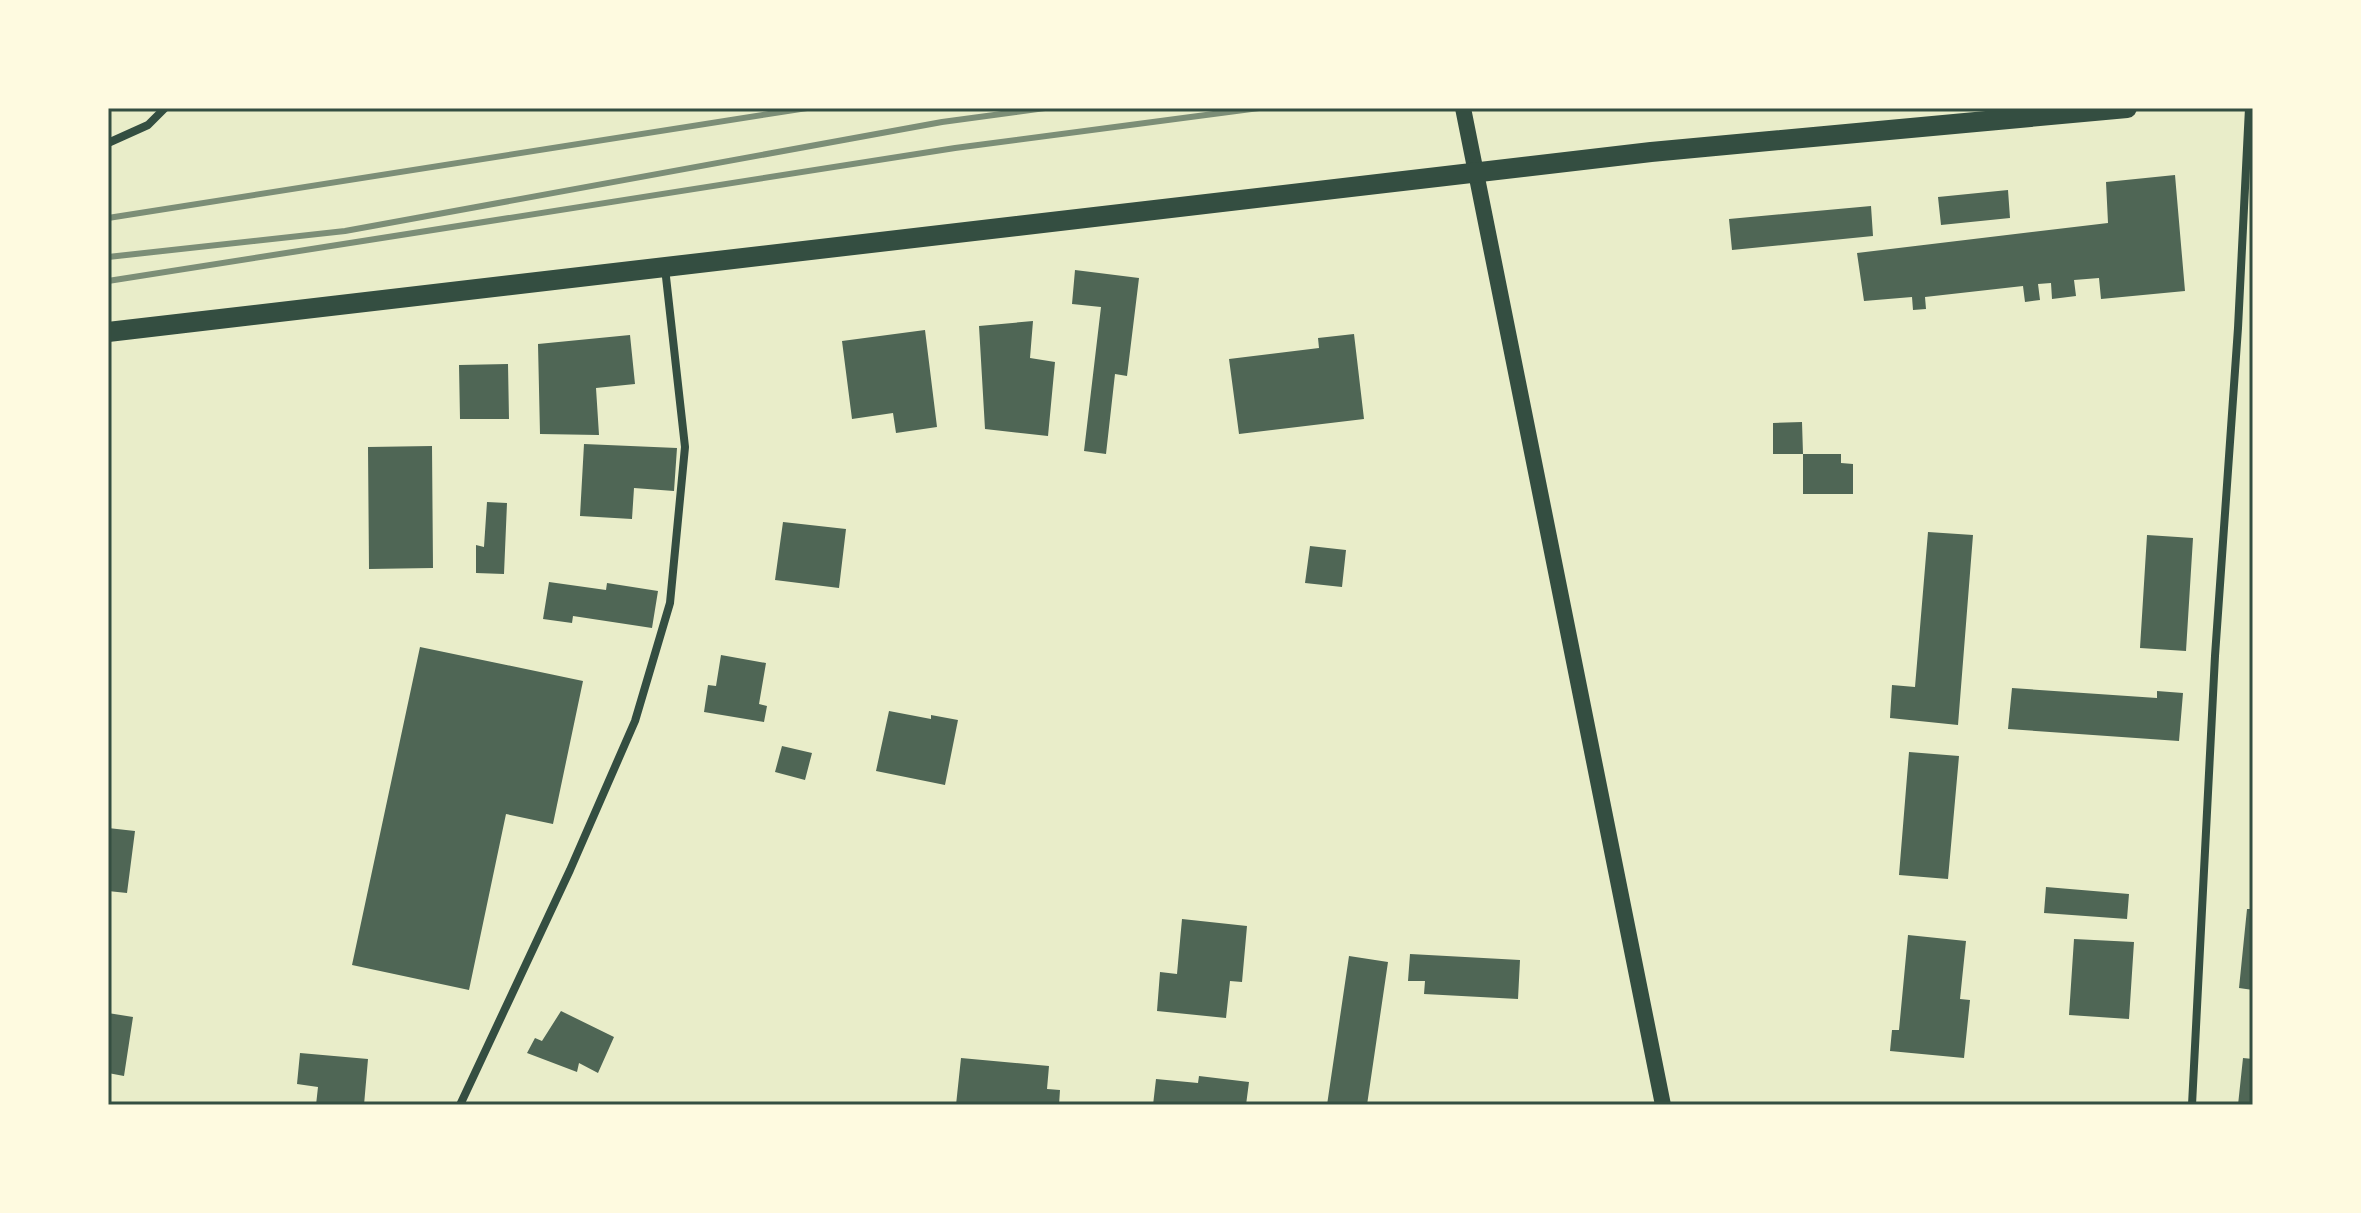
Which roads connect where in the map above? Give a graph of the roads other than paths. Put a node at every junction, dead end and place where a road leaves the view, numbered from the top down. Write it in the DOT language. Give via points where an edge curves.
graph roads {
  1 [pos="165,108"];
  2 [pos="1463,108"];
  3 [pos="2127,108"];
  4 [pos="2249,108"];
  5 [pos="108,143"];
  6 [pos="665,267"];
  7 [pos="108,332"];
  8 [pos="460,1105"];
  9 [pos="1663,1105"];
  10 [pos="2192,1105"];
  1 -- 5 [label="street" via="148,125"];
  2 -- 9 [label="main road"];
  3 -- 6 [label="main road" via="1651,152"];
  4 -- 10 [label="street"];
  6 -- 7 [label="main road"];
  6 -- 8 [label="street" via="685,447 670,603 635,721"];
}
